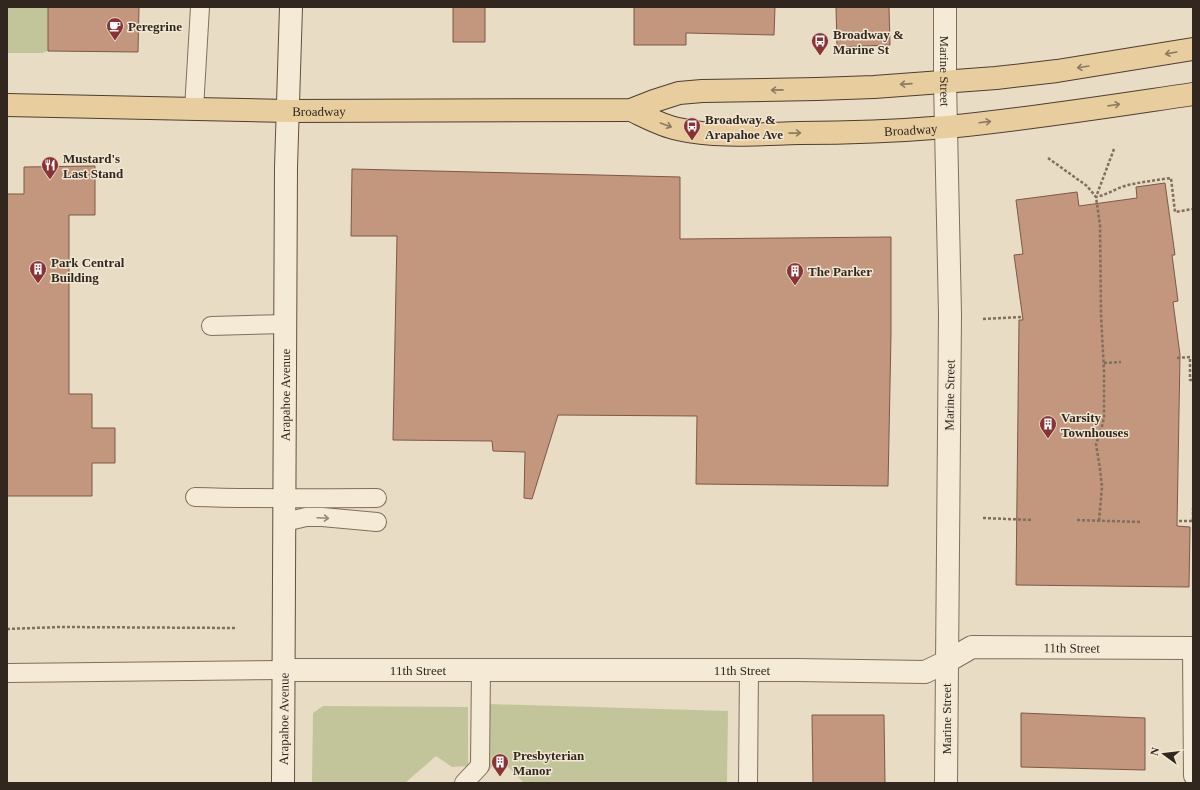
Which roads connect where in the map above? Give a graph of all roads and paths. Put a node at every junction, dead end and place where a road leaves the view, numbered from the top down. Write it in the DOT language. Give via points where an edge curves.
graph roads {
  1 [pos="200,7"];
  2 [pos="291,7"];
  3 [pos="945,7"];
  4 [pos="1193,49"];
  5 [pos="945,82"];
  6 [pos="1193,94"];
  7 [pos="7,105"];
  8 [pos="194,109"];
  9 [pos="631,110"];
  10 [pos="288,111"];
  11 [pos="946,127"];
  12 [pos="1114,148"];
  13 [pos="1048,158"];
  14 [pos="1096,197"];
  15 [pos="1193,209"];
  16 [pos="1021,317"];
  17 [pos="983,318"];
  18 [pos="286,324"];
  19 [pos="211,326"];
  20 [pos="1177,358"];
  21 [pos="1121,362"];
  22 [pos="1104,363"];
  23 [pos="1193,380"];
  24 [pos="195,497"];
  25 [pos="285,498"];
  26 [pos="376,498"];
  27 [pos="1193,508"];
  28 [pos="983,518"];
  29 [pos="1032,520"];
  30 [pos="1077,520"];
  31 [pos="1099,521"];
  32 [pos="1179,521"];
  33 [pos="285,522"];
  34 [pos="377,522"];
  35 [pos="1141,522"];
  36 [pos="237,628"];
  37 [pos="7,629"];
  38 [pos="1192,648"];
  39 [pos="946,662"];
  40 [pos="284,670"];
  41 [pos="480,670"];
  42 [pos="749,670"];
  43 [pos="7,673"];
  44 [pos="1193,776"];
  45 [pos="283,783"];
  46 [pos="464,783"];
  47 [pos="748,783"];
  48 [pos="946,783"];
  1 -- 8 [label="lane"];
  2 -- 10 [label="street, Arapahoe Avenue"];
  3 -- 5 [label="street, Marine Street"];
  4 -- 5 [label="main road, Broadway, one-way" via="1057,71"];
  5 -- 9 [label="main road, Broadway, one-way" via="853,88 679,93"];
  5 -- 11 [label="street, Marine Street"];
  11 -- 6 [label="main road, Broadway, one-way"];
  7 -- 8 [label="main road, Broadway"];
  8 -- 10 [label="main road, Broadway"];
  9 -- 10 [label="main road, Broadway"];
  9 -- 11 [label="main road, Broadway, one-way" via="653,121 699,133 841,133"];
  10 -- 18 [label="street, Arapahoe Avenue"];
  11 -- 39 [label="street, Marine Street" via="950,314"];
  12 -- 14 [label="path"];
  13 -- 14 [label="path" via="1087,186"];
  14 -- 15 [label="path" via="1129,185 1171,178 1175,212"];
  14 -- 22 [label="path" via="1100,225"];
  16 -- 17 [label="path"];
  18 -- 19 [label="lane"];
  18 -- 25 [label="street, Arapahoe Avenue"];
  20 -- 23 [label="path" via="1190,356 1190,380"];
  21 -- 22 [label="path"];
  22 -- 31 [label="path" via="1104,418 1096,444 1102,488"];
  24 -- 25 [label="lane"];
  25 -- 26 [label="lane"];
  25 -- 33 [label="street, Arapahoe Avenue"];
  27 -- 32 [label="path" via="1193,522"];
  28 -- 29 [label="path"];
  30 -- 31 [label="path"];
  31 -- 35 [label="path"];
  33 -- 34 [label="lane, one-way" via="306,517"];
  33 -- 40 [label="street, Arapahoe Avenue"];
  36 -- 37 [label="path"];
  38 -- 39 [label="street, 11th Street" via="972,647"];
  38 -- 44 [label="lane"];
  39 -- 42 [label="street, 11th Street" via="925,672"];
  39 -- 48 [label="street, Marine Street"];
  40 -- 41 [label="street, 11th Street"];
  40 -- 43 [label="lane"];
  40 -- 45 [label="street, Arapahoe Avenue"];
  41 -- 42 [label="street, 11th Street"];
  41 -- 46 [label="lane" via="480,766"];
  42 -- 47 [label="lane"];
}
